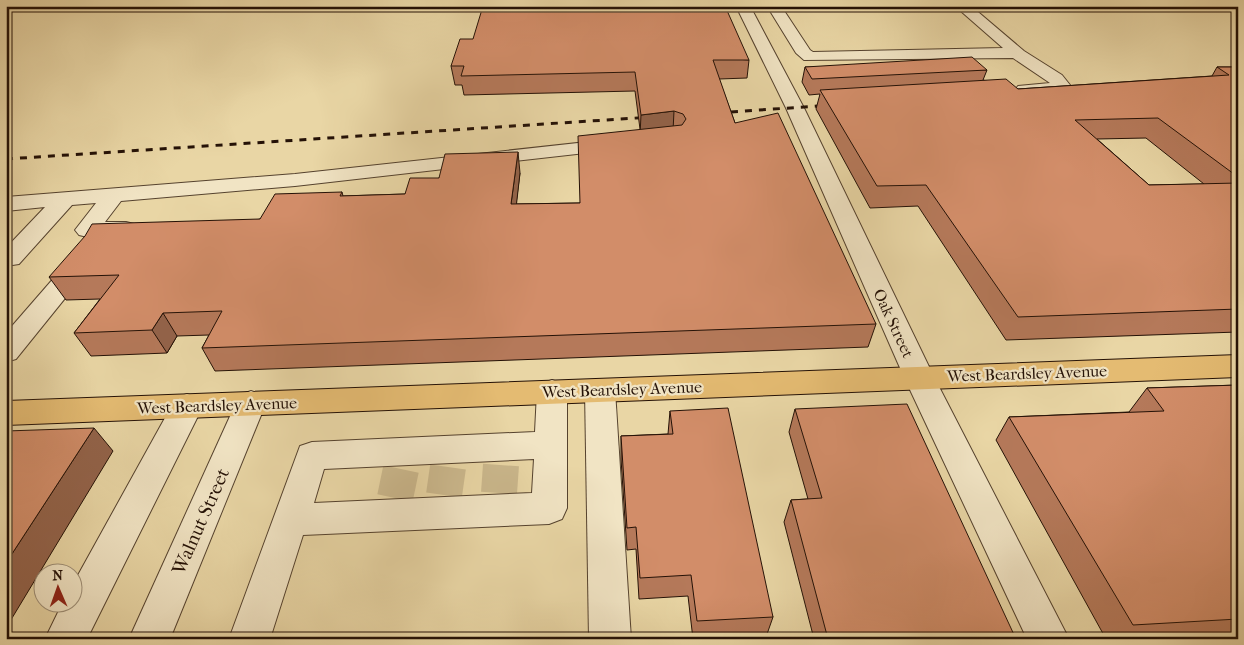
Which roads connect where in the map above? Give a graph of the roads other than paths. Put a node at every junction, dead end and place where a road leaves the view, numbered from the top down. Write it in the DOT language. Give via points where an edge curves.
graph roads {
  1 [pos="744,6"];
  2 [pos="774,6"];
  3 [pos="962,6"];
  4 [pos="1016,53"];
  5 [pos="792,64"];
  6 [pos="1008,90"];
  7 [pos="633,143"];
  8 [pos="114,195"];
  9 [pos="65,199"];
  10 [pos="6,204"];
  11 [pos="144,228"];
  12 [pos="89,252"];
  13 [pos="10,259"];
  14 [pos="6,352"];
  15 [pos="1238,366"];
  16 [pos="919,377"];
  17 [pos="600,390"];
  18 [pos="552,392"];
  19 [pos="252,404"];
  20 [pos="186,406"];
  21 [pos="6,413"];
  22 [pos="551,446"];
  23 [pos="500,479"];
  24 [pos="446,481"];
  25 [pos="398,484"];
  26 [pos="290,520"];
  27 [pos="65,639"];
  28 [pos="149,639"];
  29 [pos="249,639"];
  30 [pos="610,639"];
  31 [pos="1049,639"];
  1 -- 5 [label="street, Oak Street"];
  2 -- 5 [label="street" via="804,53"];
  3 -- 4 [label="street"];
  4 -- 5 [label="street"];
  4 -- 6 [label="street" via="1061,85 1057,88"];
  5 -- 16 [label="street, Oak Street" via="803,103"];
  7 -- 8 [label="street" via="295,180"];
  8 -- 9 [label="street"];
  8 -- 11 [label="street" via="87,230"];
  9 -- 10 [label="street"];
  9 -- 13 [label="street"];
  12 -- 14 [label="street"];
  15 -- 16 [label="main road, West Beardsley Avenue"];
  16 -- 17 [label="main road, West Beardsley Avenue"];
  16 -- 31 [label="street, Oak Street"];
  17 -- 18 [label="main road, West Beardsley Avenue"];
  17 -- 30 [label="street"];
  18 -- 19 [label="main road, West Beardsley Avenue"];
  18 -- 22 [label="street"];
  19 -- 20 [label="main road, West Beardsley Avenue"];
  19 -- 28 [label="street, Walnut Street"];
  20 -- 21 [label="main road, West Beardsley Avenue"];
  20 -- 27 [label="street"];
  22 -- 23 [label="street"];
  22 -- 23 [label="street" via="549,508"];
  23 -- 24 [label="street"];
  23 -- 24 [label="street"];
  24 -- 25 [label="street"];
  24 -- 25 [label="street"];
  25 -- 26 [label="street"];
  25 -- 26 [label="street" via="312,456"];
  26 -- 29 [label="street"];
}
